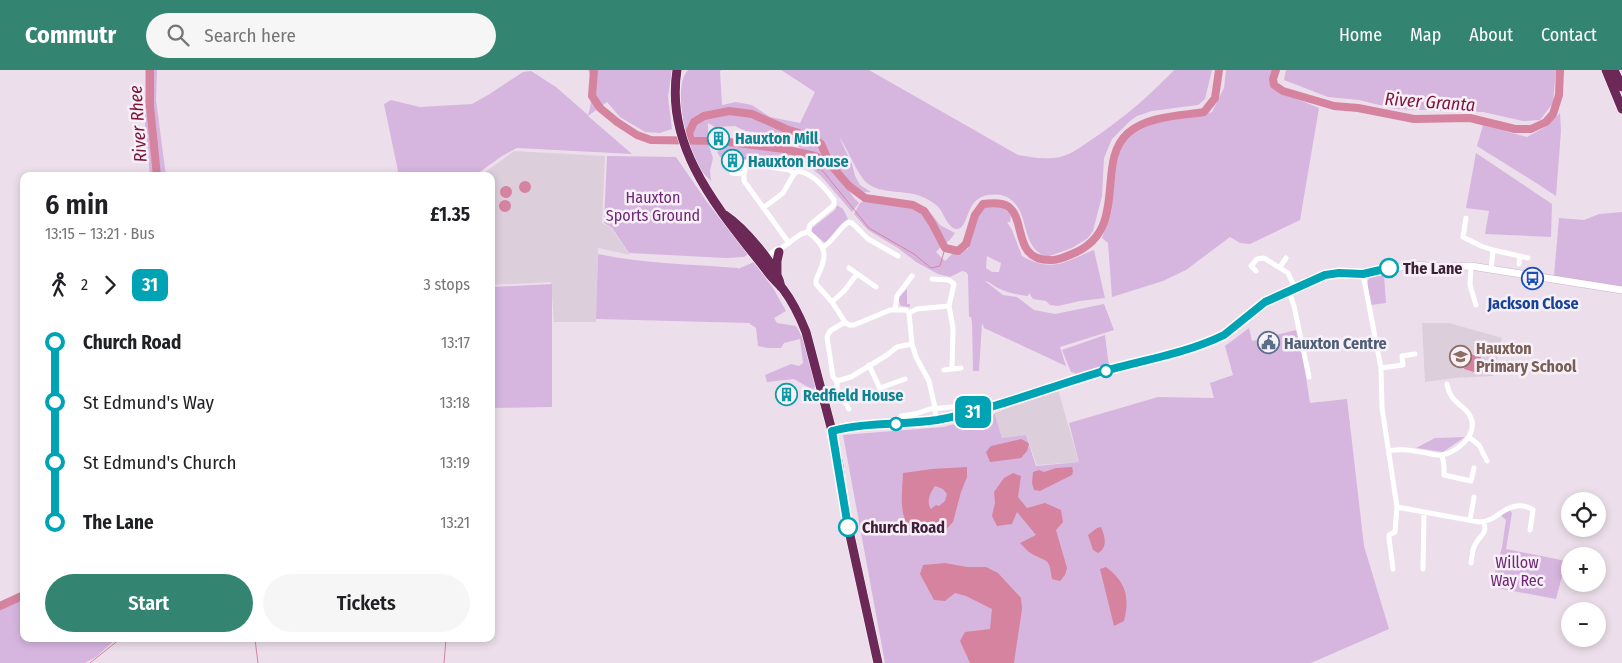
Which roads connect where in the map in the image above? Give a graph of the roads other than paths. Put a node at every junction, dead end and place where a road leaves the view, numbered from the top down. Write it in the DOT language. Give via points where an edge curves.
graph roads {
  1 [pos="678,70"];
  2 [pos="1606,70"];
  3 [pos="1614,70"];
  4 [pos="1622,87"];
  5 [pos="1622,109"];
  6 [pos="747,162"];
  7 [pos="769,166"];
  8 [pos="732,173"];
  9 [pos="744,174"];
  10 [pos="794,174"];
  11 [pos="763,208"];
  12 [pos="1466,218"];
  13 [pos="808,232"];
  14 [pos="789,243"];
  15 [pos="824,247"];
  16 [pos="1493,250"];
  17 [pos="780,251"];
  18 [pos="898,256"];
  19 [pos="1520,256"];
  20 [pos="1286,258"];
  21 [pos="1528,258"];
  22 [pos="764,261"];
  23 [pos="1519,264"];
  24 [pos="1471,266"];
  25 [pos="1280,267"];
  26 [pos="849,268"];
  27 [pos="1491,269"];
  28 [pos="1256,270"];
  29 [pos="778,274"];
  30 [pos="857,274"];
  31 [pos="1363,274"];
  32 [pos="912,276"];
  33 [pos="932,279"];
  34 [pos="781,286"];
  35 [pos="876,287"];
  36 [pos="1292,290"];
  37 [pos="1622,290"];
  38 [pos="832,302"];
  39 [pos="1476,305"];
  40 [pos="949,306"];
  41 [pos="896,309"];
  42 [pos="909,313"];
  43 [pos="845,322"];
  44 [pos="912,344"];
  45 [pos="1415,354"];
  46 [pos="869,365"];
  47 [pos="1403,365"];
  48 [pos="961,368"];
  49 [pos="1381,368"];
  50 [pos="952,369"];
  51 [pos="944,370"];
  52 [pos="1408,371"];
  53 [pos="1309,377"];
  54 [pos="905,379"];
  55 [pos="837,380"];
  56 [pos="1447,384"];
  57 [pos="880,388"];
  58 [pos="884,397"];
  59 [pos="971,403"];
  60 [pos="849,408"];
  61 [pos="935,408"];
  62 [pos="901,416"];
  63 [pos="936,420"];
  64 [pos="832,431"];
  65 [pos="1470,438"];
  66 [pos="1389,452"];
  67 [pos="1442,455"];
  68 [pos="1487,461"];
  69 [pos="1474,468"];
  70 [pos="1474,498"];
  71 [pos="1397,507"];
  72 [pos="1424,512"];
  73 [pos="1470,520"];
  74 [pos="1484,522"];
  75 [pos="1530,530"];
  76 [pos="1471,563"];
  77 [pos="1392,569"];
  78 [pos="1423,569"];
  79 [pos="878,663"];
  1 -- 22 [label="highway" via="675,99 683,145 697,174 725,215 735,222"];
  2 -- 5 [label="highway"];
  3 -- 4 [label="highway"];
  6 -- 9 [label="street"];
  7 -- 10 [label="street" via="790,170"];
  8 -- 9 [label="street"];
  9 -- 11 [label="street" via="744,182"];
  10 -- 11 [label="street" via="783,193"];
  10 -- 13 [label="street" via="804,172 834,200 834,205 810,225"];
  11 -- 14 [label="street"];
  12 -- 16 [label="street" via="1463,237"];
  13 -- 14 [label="street"];
  13 -- 15 [label="street"];
  14 -- 17 [label="street"];
  15 -- 18 [label="street" via="849,222 868,239"];
  15 -- 38 [label="street" via="825,259 816,284"];
  16 -- 19 [label="street"];
  16 -- 27 [label="street"];
  17 -- 22 [label="street" via="777,249"];
  17 -- 29 [label="highway"];
  19 -- 21 [label="street"];
  19 -- 23 [label="street"];
  20 -- 25 [label="street"];
  22 -- 29 [label="highway"];
  22 -- 34 [label="highway"];
  24 -- 27 [label="street"];
  24 -- 31 [label="street" via="1411,265"];
  24 -- 39 [label="street" via="1470,285"];
  25 -- 28 [label="street" via="1264,258 1251,266"];
  25 -- 36 [label="street" via="1288,273"];
  26 -- 30 [label="street"];
  27 -- 37 [label="street"];
  29 -- 34 [label="highway"];
  30 -- 35 [label="street"];
  30 -- 38 [label="street"];
  31 -- 36 [label="street" via="1325,275"];
  31 -- 49 [label="street"];
  32 -- 41 [label="street" via="897,296"];
  33 -- 40 [label="street" via="949,280 954,284"];
  34 -- 64 [label="highway" via="806,332"];
  36 -- 53 [label="street"];
  36 -- 63 [label="street" via="1265,302 1216,338 989,408"];
  38 -- 43 [label="street"];
  40 -- 42 [label="street" via="916,309"];
  40 -- 50 [label="street" via="953,328"];
  41 -- 42 [label="street"];
  41 -- 43 [label="street" via="854,325"];
  42 -- 44 [label="street"];
  43 -- 55 [label="street" via="830,331 827,337 833,377"];
  44 -- 46 [label="street" via="897,348"];
  44 -- 61 [label="street" via="929,381"];
  45 -- 47 [label="street" via="1402,356"];
  46 -- 55 [label="street" via="850,377"];
  46 -- 57 [label="street"];
  47 -- 49 [label="street"];
  47 -- 52 [label="street"];
  48 -- 50 [label="street"];
  49 -- 66 [label="street" via="1382,408"];
  50 -- 51 [label="street"];
  54 -- 57 [label="street"];
  55 -- 60 [label="street" via="837,389"];
  56 -- 65 [label="street" via="1449,393 1472,419"];
  57 -- 58 [label="street"];
  59 -- 61 [label="street"];
  61 -- 62 [label="street"];
  61 -- 63 [label="street"];
  63 -- 64 [label="street"];
  64 -- 79 [label="highway" via="846,517"];
  65 -- 67 [label="street"];
  65 -- 68 [label="street" via="1479,445"];
  66 -- 67 [label="street" via="1399,449"];
  66 -- 71 [label="street"];
  67 -- 69 [label="street" via="1444,476 1471,481"];
  70 -- 73 [label="street"];
  71 -- 72 [label="street"];
  71 -- 77 [label="street" via="1395,532 1388,538"];
  72 -- 73 [label="street"];
  72 -- 78 [label="street"];
  73 -- 74 [label="street"];
  74 -- 75 [label="street" via="1514,505 1530,507 1534,510"];
  74 -- 76 [label="street" via="1484,535 1474,548"];
}
